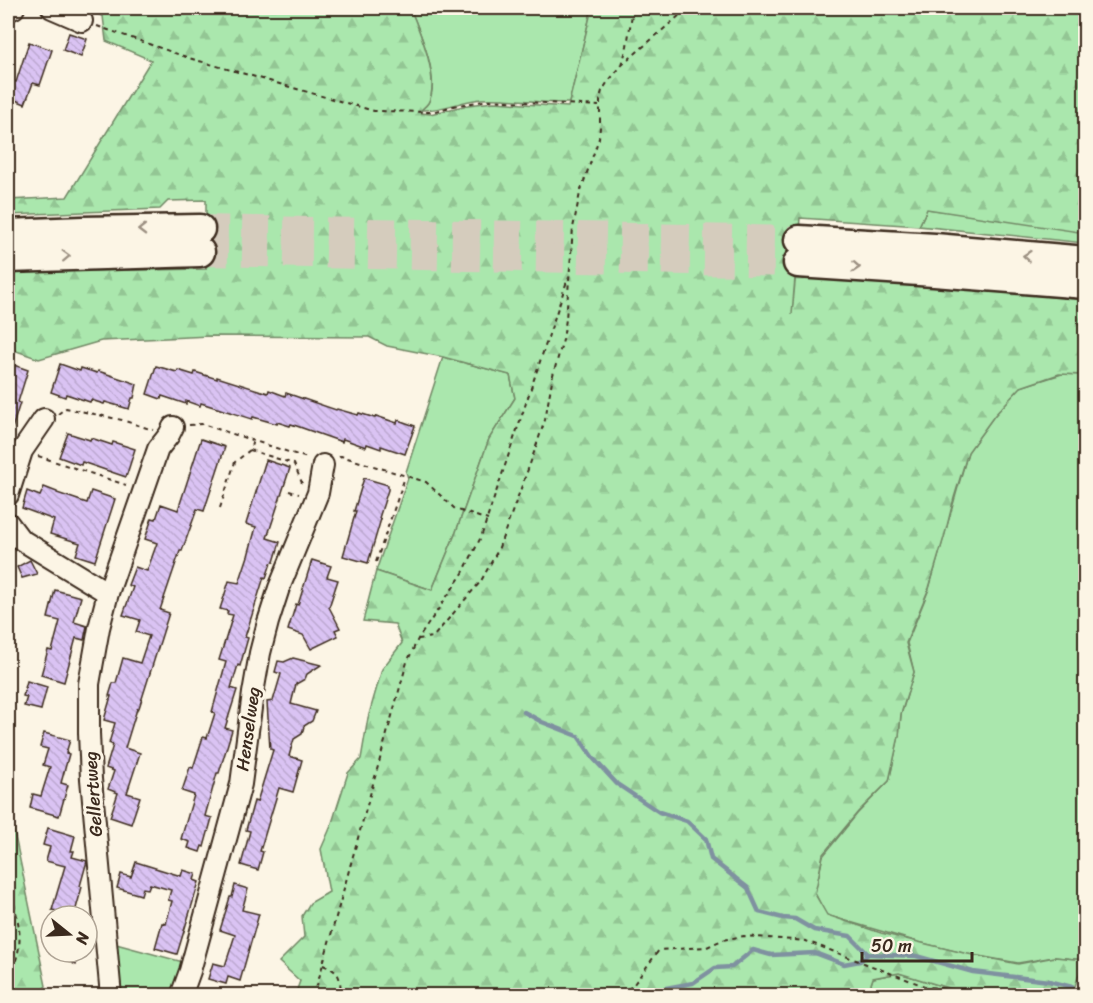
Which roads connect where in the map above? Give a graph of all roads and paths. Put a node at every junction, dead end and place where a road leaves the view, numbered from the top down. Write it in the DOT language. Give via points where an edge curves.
graph roads {
  1 [pos="14,8"];
  2 [pos="52,8"];
  3 [pos="633,8"];
  4 [pos="688,8"];
  5 [pos="8,11"];
  6 [pos="82,21"];
  7 [pos="622,65"];
  8 [pos="600,106"];
  9 [pos="8,234"];
  10 [pos="8,258"];
  11 [pos="1086,261"];
  12 [pos="568,278"];
  13 [pos="1086,285"];
  14 [pos="44,419"];
  15 [pos="202,423"];
  16 [pos="171,431"];
  17 [pos="253,440"];
  18 [pos="250,450"];
  19 [pos="22,451"];
  20 [pos="299,455"];
  21 [pos="341,456"];
  22 [pos="323,465"];
  23 [pos="405,476"];
  24 [pos="143,490"];
  25 [pos="305,490"];
  26 [pos="289,491"];
  27 [pos="8,495"];
  28 [pos="303,496"];
  29 [pos="220,508"];
  30 [pos="488,520"];
  31 [pos="8,523"];
  32 [pos="376,562"];
  33 [pos="108,593"];
  34 [pos="418,639"];
  35 [pos="8,880"];
  36 [pos="323,965"];
  37 [pos="8,977"];
  38 [pos="1086,980"];
  39 [pos="111,996"];
  40 [pos="181,996"];
  41 [pos="314,996"];
  42 [pos="341,996"];
  43 [pos="621,996"];
  44 [pos="1013,996"];
  45 [pos="1080,996"];
  1 -- 5 [label="street"];
  2 -- 6 [label="street"];
  3 -- 7 [label="path"];
  4 -- 7 [label="path"];
  6 -- 8 [label="path" via="189,58 374,111 432,112 489,100"];
  7 -- 8 [label="path" via="602,91"];
  8 -- 12 [label="path" via="599,138 578,201"];
  10 -- 9 [label="highway, one-way" via="200,241 82,231"];
  11 -- 13 [label="highway, one-way" via="934,248 798,251 934,272"];
  12 -- 30 [label="path"];
  12 -- 34 [label="path" via="563,340 545,420 498,550 481,581 433,636"];
  14 -- 16 [label="path" via="66,408"];
  14 -- 19 [label="street"];
  15 -- 17 [label="path"];
  16 -- 24 [label="street, Gellertweg" via="158,449"];
  17 -- 18 [label="path"];
  17 -- 20 [label="path"];
  18 -- 25 [label="path" via="294,464"];
  18 -- 29 [label="path" via="235,462"];
  19 -- 24 [label="path"];
  19 -- 27 [label="street"];
  21 -- 23 [label="path"];
  22 -- 40 [label="street, Henselweg" via="318,493 279,588 260,653 241,784"];
  23 -- 30 [label="path" via="426,482 455,509"];
  23 -- 32 [label="path"];
  24 -- 33 [label="street, Gellertweg"];
  26 -- 28 [label="path"];
  30 -- 34 [label="path" via="463,573"];
  31 -- 33 [label="street" via="20,539"];
  33 -- 39 [label="street, Gellertweg" via="89,684 89,734"];
  34 -- 36 [label="path" via="407,662"];
  35 -- 37 [label="path" via="20,942"];
  36 -- 41 [label="path"];
  36 -- 42 [label="path" via="335,970 341,979"];
  38 -- 45 [label="path"];
  43 -- 44 [label="path" via="659,950 707,947 744,936 806,941 927,987"];
}
